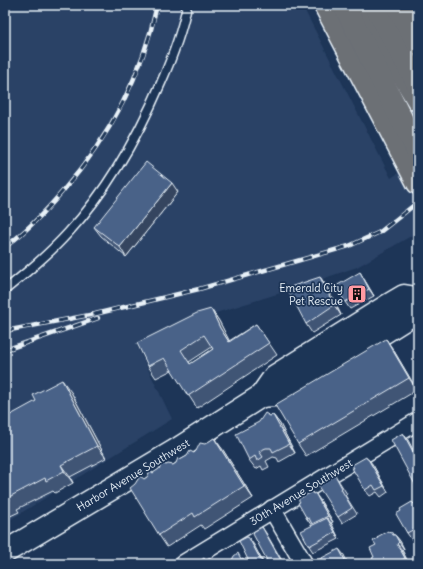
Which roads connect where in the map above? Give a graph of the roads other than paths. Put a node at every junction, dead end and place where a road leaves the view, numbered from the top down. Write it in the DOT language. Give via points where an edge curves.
graph roads {
  1 [pos="187,5"];
  2 [pos="325,5"];
  3 [pos="344,5"];
  4 [pos="361,5"];
  5 [pos="375,5"];
  6 [pos="397,5"];
  7 [pos="412,5"];
  8 [pos="418,18"];
  9 [pos="418,44"];
  10 [pos="418,84"];
  11 [pos="418,100"];
  12 [pos="413,158"];
  13 [pos="418,183"];
  14 [pos="5,290"];
  15 [pos="417,298"];
  16 [pos="418,421"];
  17 [pos="272,509"];
  18 [pos="5,552"];
  19 [pos="183,564"];
  20 [pos="304,564"];
  1 -- 14 [label="lane" via="170,61 150,108 124,158 69,232"];
  2 -- 12 [label="main road"];
  3 -- 12 [label="main road"];
  4 -- 11 [label="main road"];
  5 -- 10 [label="main road"];
  6 -- 9 [label="main road"];
  7 -- 8 [label="main road"];
  12 -- 13 [label="main road"];
  15 -- 18 [label="main road, Harbor Avenue Southwest" via="404,296 275,376 260,396 166,456"];
  16 -- 17 [label="street, 30th Avenue Southwest"];
  17 -- 19 [label="street, 30th Avenue Southwest"];
  17 -- 20 [label="street"];
}
